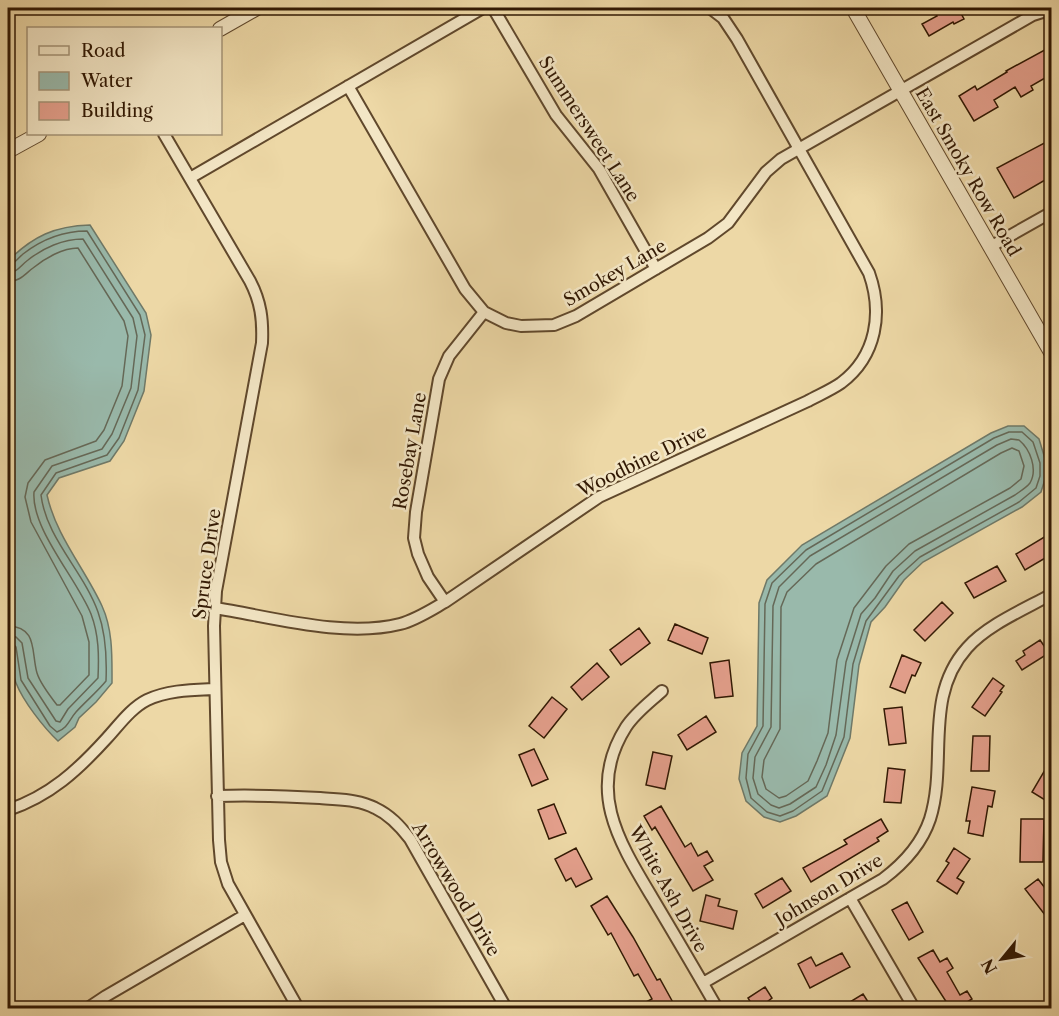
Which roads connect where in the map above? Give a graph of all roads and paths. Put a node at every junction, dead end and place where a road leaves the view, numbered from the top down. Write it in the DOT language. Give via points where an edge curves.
graph roads {
  1 [pos="257,8"];
  2 [pos="483,8"];
  3 [pos="493,8"];
  4 [pos="710,8"];
  5 [pos="853,8"];
  6 [pos="1052,9"];
  7 [pos="222,28"];
  8 [pos="348,86"];
  9 [pos="900,91"];
  10 [pos="37,135"];
  11 [pos="165,135"];
  12 [pos="799,148"];
  13 [pos="8,151"];
  14 [pos="190,178"];
  15 [pos="1052,212"];
  16 [pos="990,247"];
  17 [pos="656,269"];
  18 [pos="484,312"];
  19 [pos="1052,354"];
  20 [pos="1052,594"];
  21 [pos="445,602"];
  22 [pos="215,608"];
  23 [pos="215,689"];
  24 [pos="662,691"];
  25 [pos="217,796"];
  26 [pos="8,810"];
  27 [pos="850,898"];
  28 [pos="246,915"];
  29 [pos="703,983"];
  30 [pos="88,1008"];
  31 [pos="298,1008"];
  32 [pos="506,1008"];
  33 [pos="717,1008"];
  34 [pos="914,1008"];
  1 -- 7 [label="street"];
  2 -- 8 [label="street"];
  3 -- 17 [label="street, Summersweet Lane" via="556,115 599,169"];
  4 -- 12 [label="street, Woodbine Drive" via="723,18 737,39"];
  5 -- 9 [label="street, East Smoky Row Road"];
  6 -- 9 [label="street, Smokey Lane" via="1033,15"];
  8 -- 14 [label="street"];
  8 -- 18 [label="street, Smokey Lane" via="465,290"];
  9 -- 12 [label="street, Smokey Lane"];
  9 -- 16 [label="street, East Smoky Row Road"];
  10 -- 13 [label="street"];
  11 -- 14 [label="street, Spruce Drive"];
  12 -- 17 [label="street, Smokey Lane" via="766,172 728,223"];
  12 -- 21 [label="street, Woodbine Drive" via="875,289 874,334 856,367 842,382 808,401 599,497"];
  14 -- 22 [label="street, Spruce Drive" via="257,294 262,316 262,344"];
  15 -- 16 [label="street"];
  16 -- 19 [label="street, East Smoky Row Road"];
  17 -- 18 [label="street, Smokey Lane" via="554,325 520,326"];
  18 -- 21 [label="street, Rosebay Lane" via="449,356 439,379 416,512 414,538 418,554"];
  20 -- 27 [label="street, Johnson Drive" via="981,635 954,666 940,706 936,794 930,820 896,869"];
  21 -- 22 [label="street, Woodbine Drive" via="402,624 344,629"];
  22 -- 23 [label="street, Spruce Drive"];
  23 -- 25 [label="street, Spruce Drive"];
  23 -- 26 [label="street" via="176,692 147,700 62,783"];
  24 -- 29 [label="street, White Ash Drive" via="626,726 615,749 610,769 610,814 622,845"];
  25 -- 28 [label="street, Spruce Drive" via="221,862 228,884"];
  25 -- 32 [label="street, Arrowwood Drive" via="346,800 388,815 410,839"];
  27 -- 29 [label="street, Johnson Drive"];
  27 -- 34 [label="street"];
  28 -- 30 [label="street"];
  28 -- 31 [label="street, Spruce Drive"];
  29 -- 33 [label="street, White Ash Drive"];
}
